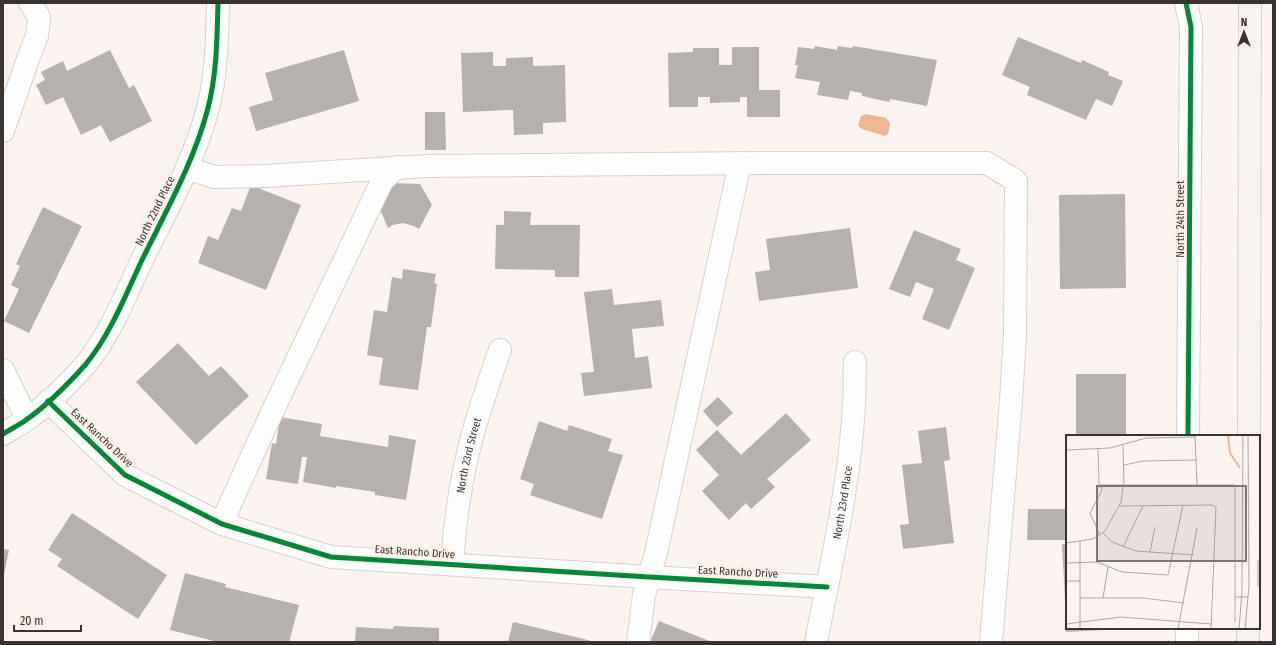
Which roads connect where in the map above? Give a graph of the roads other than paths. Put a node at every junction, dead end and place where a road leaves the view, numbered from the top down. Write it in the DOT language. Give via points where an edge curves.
graph roads {
  1 [pos="30,3"];
  2 [pos="218,3"];
  3 [pos="1186,3"];
  4 [pos="1250,3"];
  5 [pos="3,131"];
  6 [pos="740,163"];
  7 [pos="397,167"];
  8 [pos="187,168"];
  9 [pos="500,350"];
  10 [pos="855,362"];
  11 [pos="3,370"];
  12 [pos="48,401"];
  13 [pos="27,419"];
  14 [pos="3,434"];
  15 [pos="1188,435"];
  16 [pos="1249,435"];
  17 [pos="222,524"];
  18 [pos="452,564"];
  19 [pos="649,577"];
  20 [pos="827,587"];
  21 [pos="1187,629"];
  22 [pos="1248,629"];
  23 [pos="638,642"];
  24 [pos="816,642"];
  25 [pos="991,642"];
  26 [pos="1187,642"];
  27 [pos="1248,642"];
  1 -- 5 [label="street" via="39,17 37,36"];
  2 -- 8 [label="street, North 22nd Place" via="218,42 213,86 200,136"];
  3 -- 15 [label="street, North 24th Street" via="1191,27"];
  4 -- 16 [label="main road"];
  6 -- 7 [label="street"];
  6 -- 19 [label="street"];
  6 -- 25 [label="street" via="987,163 1016,181 1015,334"];
  7 -- 8 [label="street" via="265,176 214,176"];
  7 -- 17 [label="street" via="382,181"];
  8 -- 12 [label="street, North 22nd Place" via="104,337 86,363"];
  9 -- 18 [label="street, North 23rd Street" via="475,427 465,470 456,520"];
  10 -- 20 [label="street, North 23rd Place" via="848,466"];
  11 -- 13 [label="street"];
  12 -- 13 [label="street, North 22nd Place"];
  12 -- 17 [label="street, East Rancho Drive" via="125,475"];
  13 -- 14 [label="street, North 22nd Place"];
  17 -- 18 [label="street, East Rancho Drive" via="331,557"];
  18 -- 19 [label="street, East Rancho Drive"];
  19 -- 20 [label="street, East Rancho Drive"];
  19 -- 23 [label="street"];
  20 -- 24 [label="street, North 23rd Place"];
  21 -- 26 [label="street"];
  22 -- 27 [label="main road"];
}
